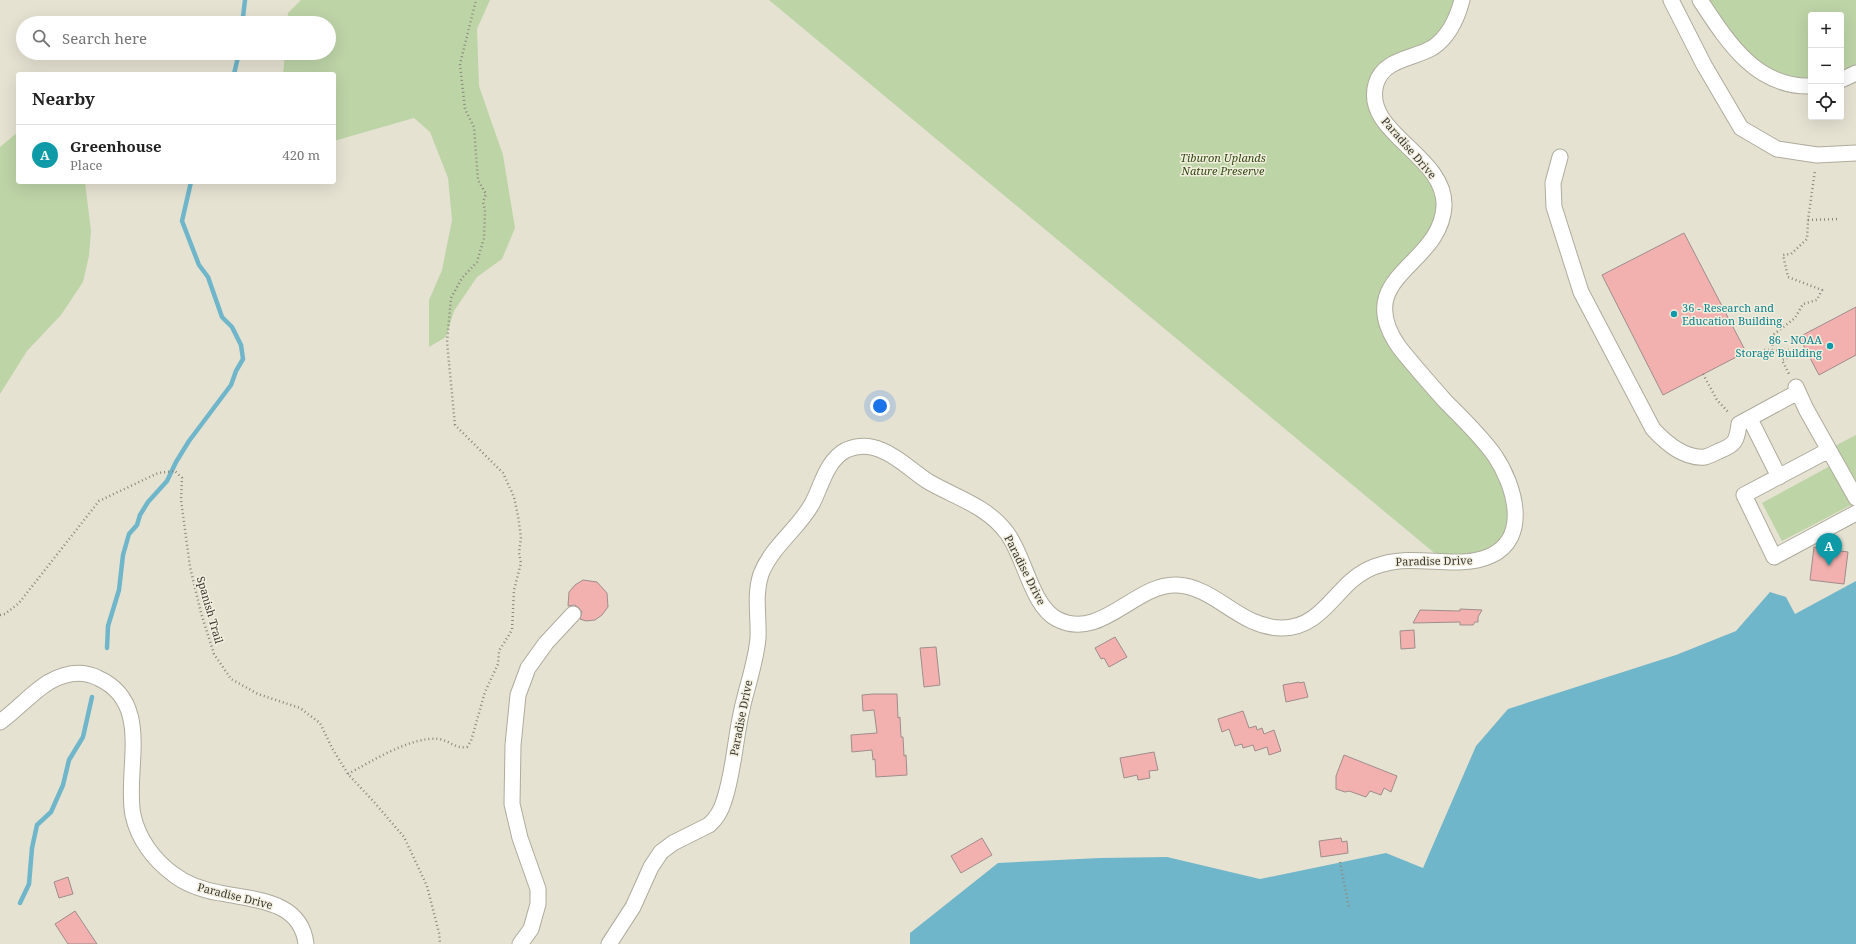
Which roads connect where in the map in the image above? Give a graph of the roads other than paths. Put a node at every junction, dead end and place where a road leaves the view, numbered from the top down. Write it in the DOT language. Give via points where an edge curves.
graph roads {
  1 [pos="1462,0"];
  2 [pos="1671,0"];
  3 [pos="1700,0"];
  4 [pos="1856,73"];
  5 [pos="1844,79"];
  6 [pos="1808,86"];
  7 [pos="1856,153"];
  8 [pos="1560,157"];
  9 [pos="1745,422"];
  10 [pos="1829,450"];
  11 [pos="1779,477"];
  12 [pos="1856,498"];
  13 [pos="1856,513"];
  14 [pos="573,614"];
  15 [pos="0,722"];
  16 [pos="306,944"];
  17 [pos="520,944"];
  18 [pos="609,944"];
  1 -- 18 [label="street, Paradise Drive" via="1455,21 1442,39 1422,53 1388,67 1376,83 1375,99 1381,116 1434,174 1442,190 1444,206 1434,238 1398,277 1388,293 1384,316 1389,332 1399,347 1486,444 1499,463 1511,493 1515,512 1513,535 1504,547 1491,556 1475,561 1403,561 1373,567 1351,581 1311,621 1287,628 1255,623 1197,589 1174,585 1148,592 1095,621 1068,623 1051,614 1041,604 1013,541 991,516 971,502 926,480 882,450 864,446 850,449 833,461 806,515 773,553 761,575 757,593 757,647 722,808 709,825 673,842 658,855 633,907"];
  2 -- 7 [label="street" via="1704,65 1742,128 1777,149 1817,155"];
  3 -- 6 [label="street" via="1734,47 1756,69 1781,83"];
  4 -- 5 [label="street"];
  8 -- 9 [label="street" via="1553,183 1554,207 1581,292 1653,428 1666,444 1689,456 1705,457 1730,447"];
  9 -- 10 [label="street" via="1797,389"];
  9 -- 11 [label="street"];
  10 -- 11 [label="street"];
  10 -- 12 [label="street"];
  11 -- 13 [label="street" via="1744,495 1774,558"];
  14 -- 17 [label="street" via="546,643 528,668 518,694 513,745 512,804 520,838 538,889 538,904 531,929"];
  15 -- 16 [label="street, Paradise Drive" via="42,687 64,676 88,674 110,684 122,698 131,722 134,748 132,806 137,828 148,849 163,866 186,882 211,891 267,902 288,912 302,927"];
}
